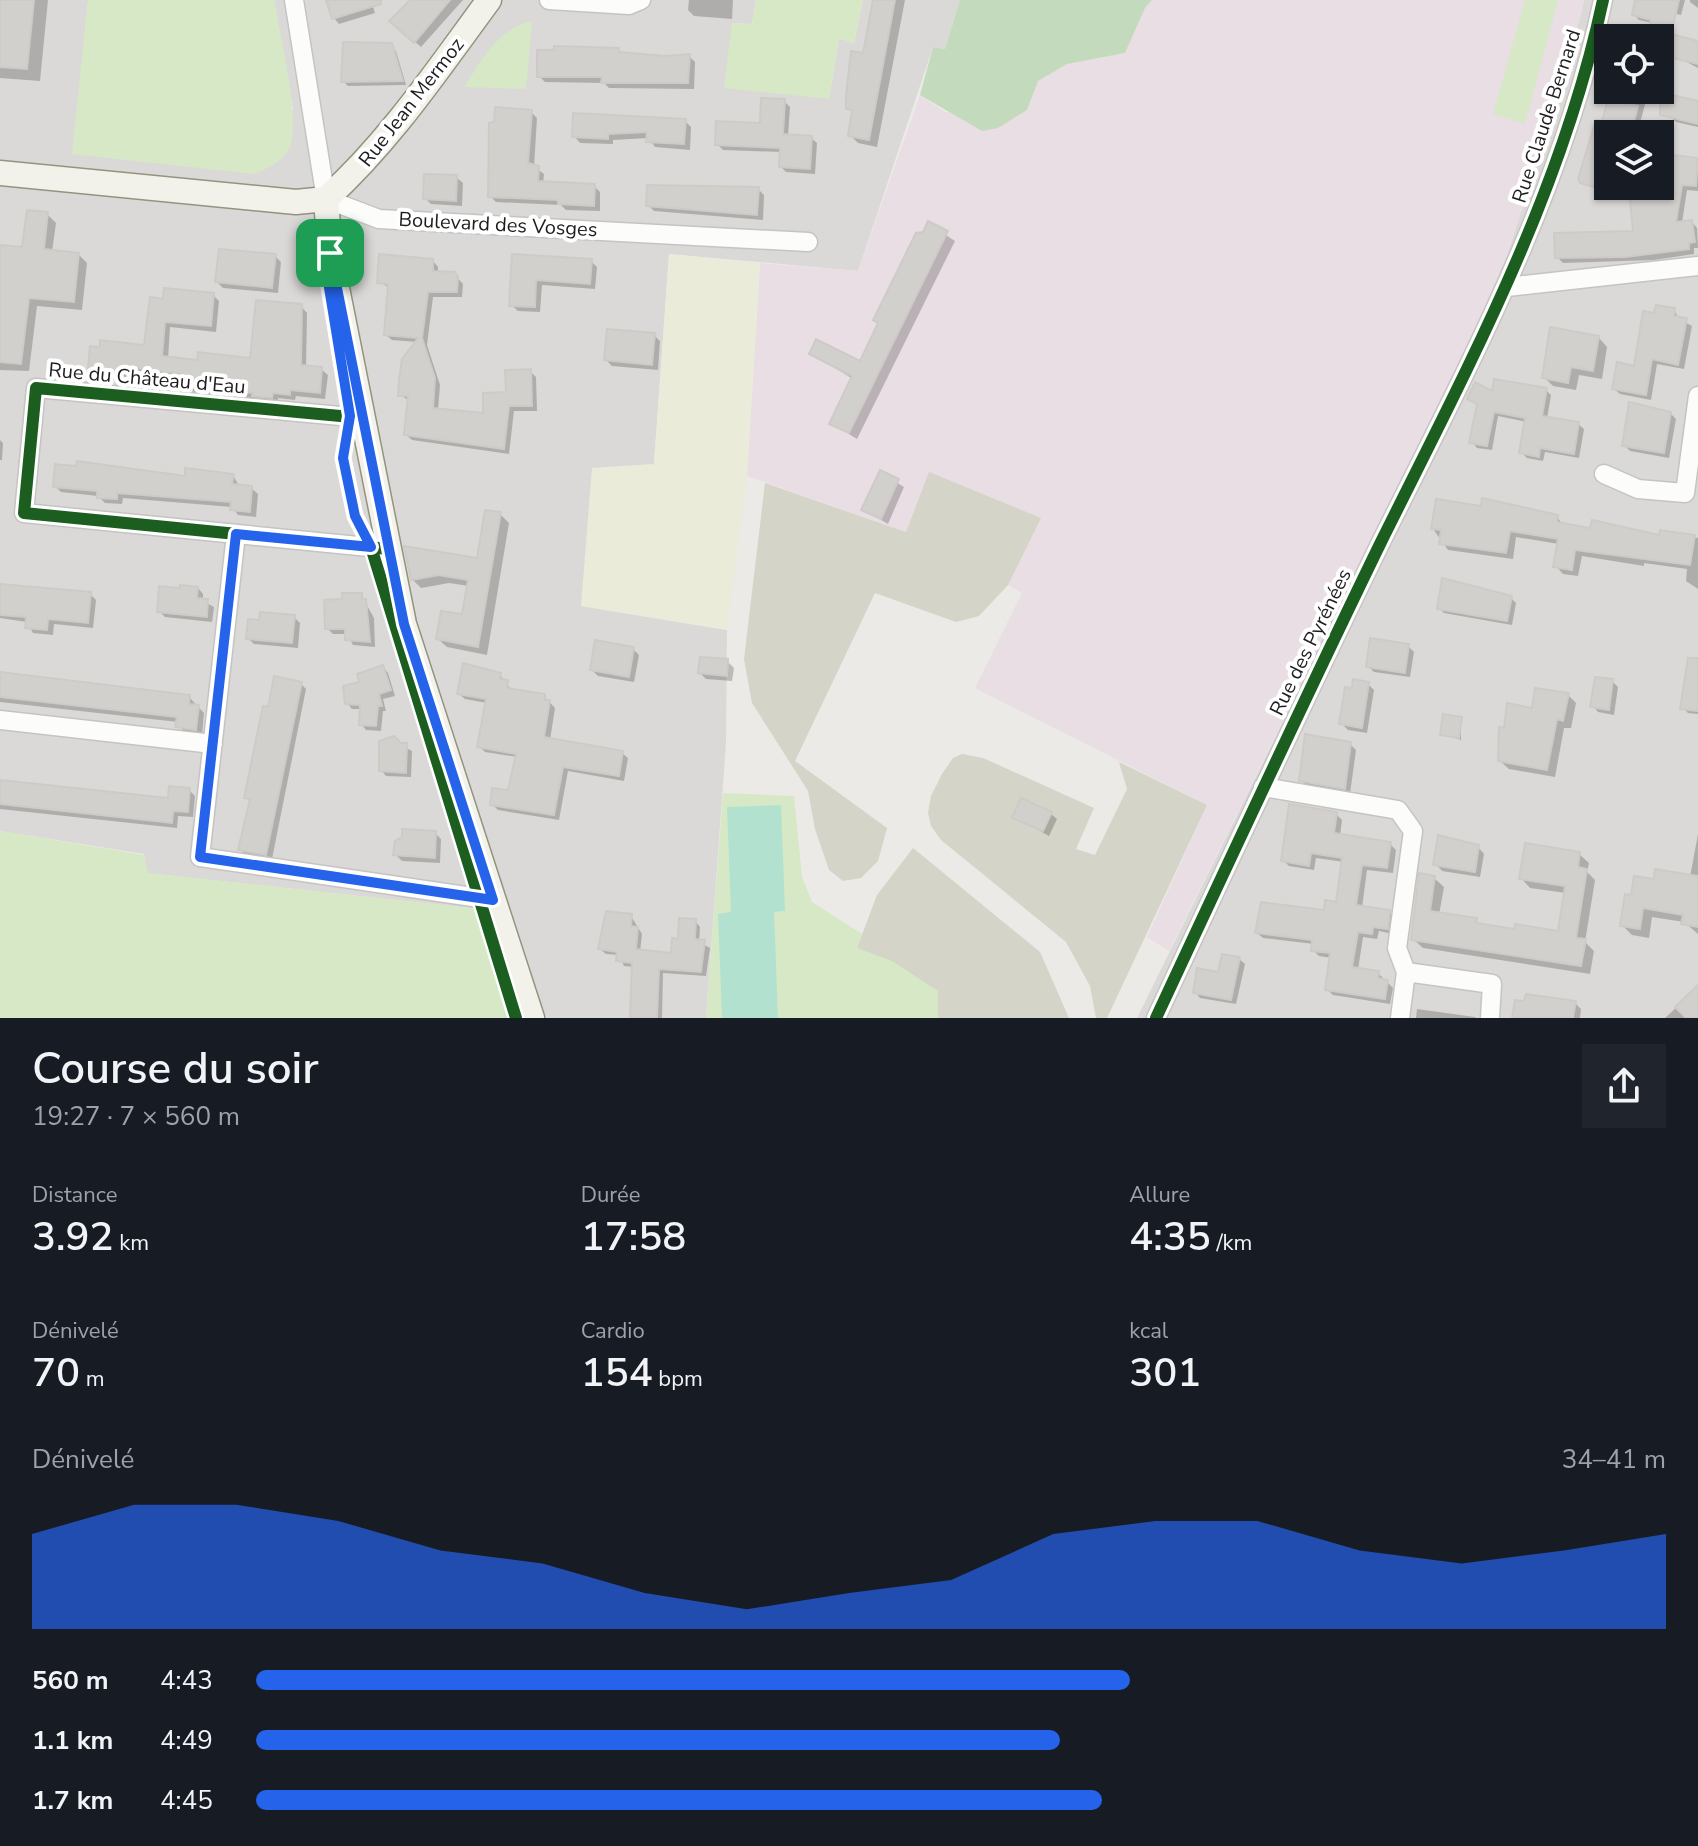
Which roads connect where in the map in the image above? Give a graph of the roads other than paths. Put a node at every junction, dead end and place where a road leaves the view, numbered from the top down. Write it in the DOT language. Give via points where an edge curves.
graph roads {
  1 [pos="294,0"];
  2 [pos="489,0"];
  3 [pos="549,0"];
  4 [pos="641,0"];
  5 [pos="1603,0"];
  6 [pos="0,173"];
  7 [pos="326,199"];
  8 [pos="808,242"];
  9 [pos="1698,266"];
  10 [pos="1507,287"];
  11 [pos="1698,396"];
  12 [pos="362,418"];
  13 [pos="1604,474"];
  14 [pos="236,534"];
  15 [pos="389,549"];
  16 [pos="0,720"];
  17 [pos="213,744"];
  18 [pos="1263,787"];
  19 [pos="493,900"];
  20 [pos="1406,972"];
  21 [pos="532,1018"];
  22 [pos="1156,1018"];
  23 [pos="1400,1018"];
  24 [pos="1490,1018"];
  1 -- 7 [label="street"];
  2 -- 7 [label="main road, Rue Jean Mermoz" via="408,109"];
  3 -- 4 [label="street" via="629,5"];
  5 -- 10 [label="street, Rue Claude Bernard" via="1555,166"];
  6 -- 7 [label="main road, Boulevard des Vosges" via="296,202"];
  7 -- 8 [label="street, Boulevard des Vosges" via="379,219"];
  7 -- 12 [label="main road" via="330,253"];
  9 -- 10 [label="street"];
  10 -- 18 [label="street, Rue des Pyrénées"];
  11 -- 13 [label="street" via="1685,493 1638,489"];
  12 -- 14 [label="street, Rue du Château d'Eau" via="36,388 24,513"];
  12 -- 15 [label="main road"];
  14 -- 15 [label="street, Rue du Château d'Eau"];
  14 -- 17 [label="street"];
  15 -- 19 [label="main road" via="404,624"];
  16 -- 17 [label="street"];
  17 -- 19 [label="street" via="200,857"];
  18 -- 20 [label="street" via="1398,810 1408,819 1413,831 1397,948"];
  18 -- 22 [label="street, Rue des Pyrénées"];
  19 -- 21 [label="main road"];
  20 -- 23 [label="street"];
  20 -- 24 [label="street" via="1492,984"];
}
